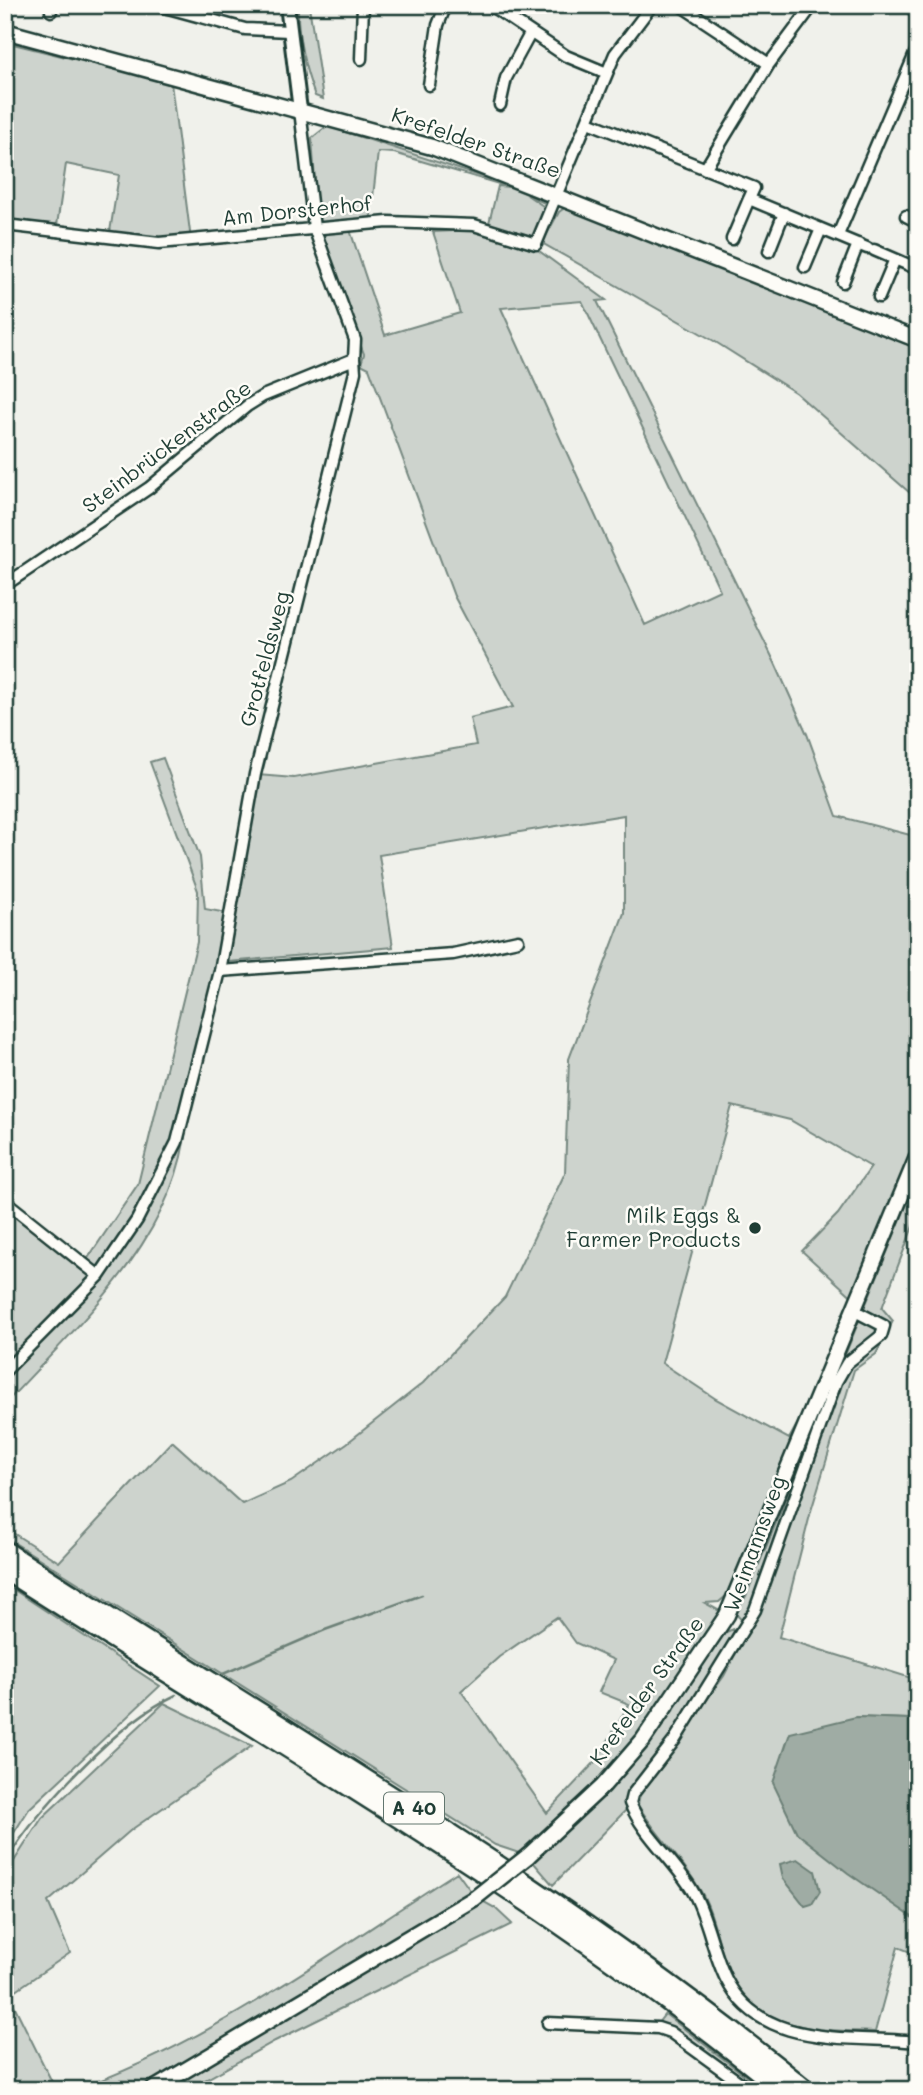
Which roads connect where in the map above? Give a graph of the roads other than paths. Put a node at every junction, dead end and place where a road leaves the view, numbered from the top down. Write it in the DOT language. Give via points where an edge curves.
graph roads {
  1 [pos="157,5"];
  2 [pos="287,5"];
  3 [pos="363,5"];
  4 [pos="446,5"];
  5 [pos="490,5"];
  6 [pos="652,5"];
  7 [pos="680,5"];
  8 [pos="813,5"];
  9 [pos="910,5"];
  10 [pos="918,15"];
  11 [pos="5,31"];
  12 [pos="289,31"];
  13 [pos="530,34"];
  14 [pos="918,47"];
  15 [pos="361,59"];
  16 [pos="769,64"];
  17 [pos="607,73"];
  18 [pos="429,85"];
  19 [pos="500,105"];
  20 [pos="300,110"];
  21 [pos="588,122"];
  22 [pos="705,169"];
  23 [pos="559,194"];
  24 [pos="749,199"];
  25 [pos="784,213"];
  26 [pos="906,216"];
  27 [pos="918,222"];
  28 [pos="5,225"];
  29 [pos="314,228"];
  30 [pos="821,229"];
  31 [pos="838,236"];
  32 [pos="732,239"];
  33 [pos="866,247"];
  34 [pos="769,251"];
  35 [pos="895,259"];
  36 [pos="806,267"];
  37 [pos="918,269"];
  38 [pos="843,282"];
  39 [pos="880,297"];
  40 [pos="918,340"];
  41 [pos="354,359"];
  42 [pos="5,585"];
  43 [pos="518,940"];
  44 [pos="219,971"];
  45 [pos="918,1155"];
  46 [pos="5,1201"];
  47 [pos="99,1276"];
  48 [pos="855,1311"];
  49 [pos="5,1370"];
  50 [pos="5,1551"];
  51 [pos="5,1570"];
  52 [pos="548,2023"];
  53 [pos="918,2042"];
  54 [pos="152,2090"];
  55 [pos="750,2090"];
  56 [pos="782,2090"];
  57 [pos="806,2090"];
  1 -- 12 [label="street" via="235,27"];
  2 -- 12 [label="street"];
  3 -- 15 [label="street"];
  4 -- 18 [label="street" via="438,25"];
  5 -- 13 [label="street"];
  6 -- 17 [label="street" via="615,54"];
  7 -- 16 [label="street"];
  8 -- 16 [label="street"];
  9 -- 10 [label="street"];
  11 -- 20 [label="main road, Krefelder Straße"];
  12 -- 20 [label="street"];
  13 -- 17 [label="street"];
  13 -- 19 [label="street" via="506,78"];
  14 -- 31 [label="street"];
  16 -- 22 [label="street"];
  17 -- 21 [label="street"];
  20 -- 23 [label="main road, Krefelder Straße" via="432,147"];
  20 -- 29 [label="street"];
  21 -- 22 [label="street"];
  21 -- 23 [label="street"];
  22 -- 24 [label="street" via="754,188"];
  23 -- 29 [label="street, Am Dorsterhof" via="536,244 474,225 387,222"];
  23 -- 40 [label="main road, Krefelder Straße"];
  24 -- 25 [label="street"];
  24 -- 32 [label="street"];
  25 -- 30 [label="street"];
  25 -- 34 [label="street"];
  26 -- 27 [label="street"];
  28 -- 29 [label="street, Am Dorsterhof" via="159,243"];
  29 -- 41 [label="street" via="355,340"];
  30 -- 31 [label="street"];
  30 -- 36 [label="street"];
  31 -- 33 [label="street"];
  33 -- 35 [label="street"];
  33 -- 38 [label="street"];
  35 -- 37 [label="street"];
  35 -- 39 [label="street"];
  41 -- 42 [label="street, Steinbrückenstraße" via="247,406 149,488"];
  41 -- 44 [label="street, Grotfeldsweg" via="355,372 331,475 255,774"];
  43 -- 44 [label="street" via="453,954"];
  44 -- 47 [label="street, Grotfeldsweg" via="177,1142 137,1220"];
  45 -- 48 [label="main road, Krefelder Straße"];
  46 -- 47 [label="street"];
  47 -- 49 [label="street, Grotfeldsweg"];
  48 -- 53 [label="street, Weimannsweg" via="884,1326 881,1336 847,1363 836,1382 750,1618 674,1741 630,1802 691,1888 739,2001 761,2020 797,2032"];
  48 -- 54 [label="main road, Krefelder Straße, bridge" via="727,1615 643,1740 603,1786 475,1898"];
  50 -- 57 [label="highway, A 40" via="497,1862"];
  51 -- 56 [label="highway, A 40" via="471,1863"];
  52 -- 55 [label="street" via="658,2028"];
}
